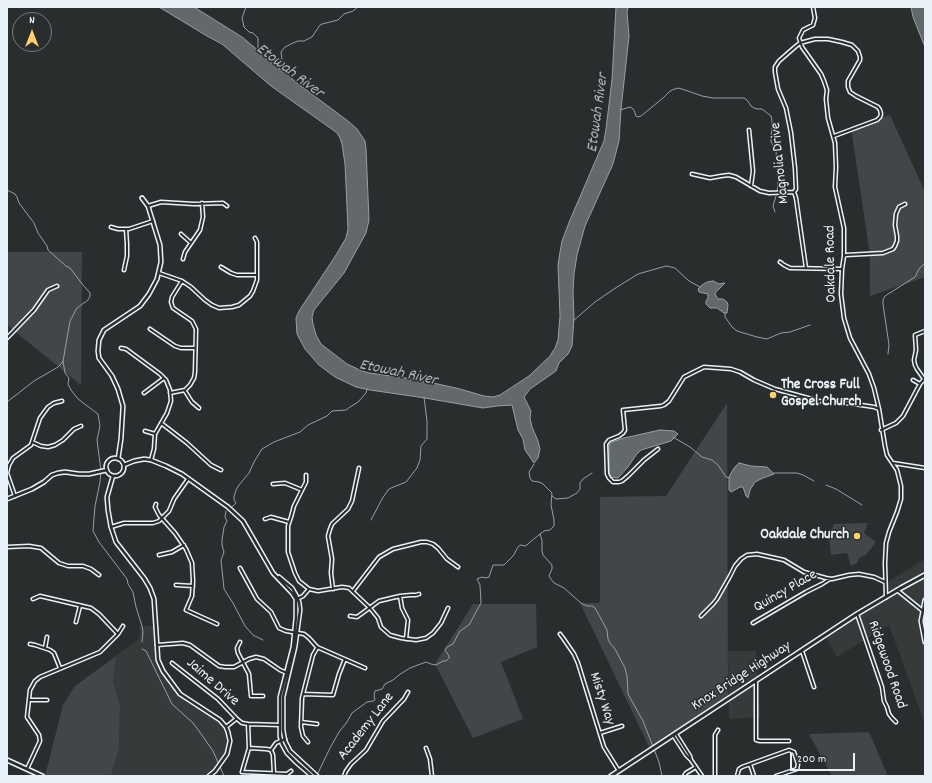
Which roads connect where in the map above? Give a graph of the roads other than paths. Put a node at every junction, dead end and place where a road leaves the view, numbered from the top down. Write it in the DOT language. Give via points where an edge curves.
graph roads {
  1 [pos="813,7"];
  2 [pos="800,44"];
  3 [pos="749,130"];
  4 [pos="834,136"];
  5 [pos="692,174"];
  6 [pos="751,186"];
  7 [pos="794,192"];
  8 [pos="142,198"];
  9 [pos="202,203"];
  10 [pos="905,204"];
  11 [pos="148,206"];
  12 [pos="227,206"];
  13 [pos="153,221"];
  14 [pos="111,227"];
  15 [pos="126,229"];
  16 [pos="181,234"];
  17 [pos="255,238"];
  18 [pos="191,243"];
  19 [pos="844,256"];
  20 [pos="183,259"];
  21 [pos="780,262"];
  22 [pos="221,267"];
  23 [pos="806,268"];
  24 [pos="842,269"];
  25 [pos="124,270"];
  26 [pos="158,272"];
  27 [pos="257,275"];
  28 [pos="182,281"];
  29 [pos="57,286"];
  30 [pos="150,329"];
  31 [pos="925,331"];
  32 [pos="7,338"];
  33 [pos="121,348"];
  34 [pos="196,348"];
  35 [pos="164,378"];
  36 [pos="925,379"];
  37 [pos="913,380"];
  38 [pos="920,384"];
  39 [pos="185,390"];
  40 [pos="144,393"];
  41 [pos="170,393"];
  42 [pos="62,401"];
  43 [pos="199,408"];
  44 [pos="879,409"];
  45 [pos="160,423"];
  46 [pos="81,426"];
  47 [pos="881,430"];
  48 [pos="145,431"];
  49 [pos="154,434"];
  50 [pos="32,442"];
  51 [pos="658,450"];
  52 [pos="118,459"];
  53 [pos="151,460"];
  54 [pos="892,462"];
  55 [pos="124,465"];
  56 [pos="359,468"];
  57 [pos="925,468"];
  58 [pos="107,470"];
  59 [pos="222,470"];
  60 [pos="306,475"];
  61 [pos="113,476"];
  62 [pos="188,479"];
  63 [pos="273,484"];
  64 [pos="302,490"];
  65 [pos="15,496"];
  66 [pos="7,499"];
  67 [pos="156,504"];
  68 [pos="163,518"];
  69 [pos="265,519"];
  70 [pos="289,522"];
  71 [pos="111,527"];
  72 [pos="184,545"];
  73 [pos="7,547"];
  74 [pos="159,555"];
  75 [pos="458,567"];
  76 [pos="240,568"];
  77 [pos="925,574"];
  78 [pos="99,575"];
  79 [pos="920,577"];
  80 [pos="925,578"];
  81 [pos="830,579"];
  82 [pos="885,582"];
  83 [pos="176,584"];
  84 [pos="193,586"];
  85 [pos="333,588"];
  86 [pos="309,589"];
  87 [pos="897,590"];
  88 [pos="353,591"];
  89 [pos="419,594"];
  90 [pos="400,596"];
  91 [pos="886,597"];
  92 [pos="297,599"];
  93 [pos="33,600"];
  94 [pos="925,600"];
  95 [pos="80,606"];
  96 [pos="370,608"];
  97 [pos="448,608"];
  98 [pos="923,611"];
  99 [pos="857,614"];
  100 [pos="350,616"];
  101 [pos="701,616"];
  102 [pos="76,622"];
  103 [pos="753,623"];
  104 [pos="216,624"];
  105 [pos="123,626"];
  106 [pos="296,633"];
  107 [pos="118,634"];
  108 [pos="560,634"];
  109 [pos="47,637"];
  110 [pos="406,639"];
  111 [pos="240,642"];
  112 [pos="925,642"];
  113 [pos="30,644"];
  114 [pos="157,645"];
  115 [pos="317,647"];
  116 [pos="45,648"];
  117 [pos="802,651"];
  118 [pos="345,659"];
  119 [pos="243,662"];
  120 [pos="172,663"];
  121 [pos="60,668"];
  122 [pos="365,668"];
  123 [pos="287,673"];
  124 [pos="756,681"];
  125 [pos="814,687"];
  126 [pos="408,692"];
  127 [pos="303,694"];
  128 [pos="263,696"];
  129 [pos="28,700"];
  130 [pos="47,700"];
  131 [pos="237,719"];
  132 [pos="301,722"];
  133 [pos="896,722"];
  134 [pos="248,724"];
  135 [pos="317,724"];
  136 [pos="280,725"];
  137 [pos="622,726"];
  138 [pos="226,727"];
  139 [pos="718,730"];
  140 [pos="600,733"];
  141 [pos="674,734"];
  142 [pos="283,740"];
  143 [pos="789,741"];
  144 [pos="308,742"];
  145 [pos="248,748"];
  146 [pos="426,748"];
  147 [pos="271,750"];
  148 [pos="7,760"];
  149 [pos="750,764"];
  150 [pos="696,767"];
  151 [pos="27,769"];
  152 [pos="292,771"];
  153 [pos="619,771"];
  154 [pos="274,773"];
  155 [pos="42,776"];
  156 [pos="209,776"];
  157 [pos="312,776"];
  158 [pos="316,776"];
  159 [pos="344,776"];
  160 [pos="432,776"];
  161 [pos="611,776"];
  162 [pos="684,776"];
  163 [pos="702,776"];
  164 [pos="715,776"];
  165 [pos="737,776"];
  166 [pos="754,776"];
  167 [pos="776,776"];
  1 -- 2 [label="street" via="815,18 812,25 800,35"];
  2 -- 4 [label="street, Oakdale Road" via="824,81 827,90 828,118"];
  2 -- 4 [label="street" via="815,39 828,39 856,48 859,53 860,60 848,81 848,87 850,92 876,106 881,116 877,120"];
  2 -- 7 [label="street, Magnolia Drive" via="775,67 777,86 786,108 791,133 795,168"];
  3 -- 6 [label="street" via="753,171"];
  4 -- 19 [label="street, Oakdale Road" via="835,187 844,228"];
  5 -- 6 [label="street" via="710,178 729,175"];
  6 -- 7 [label="street" via="769,193"];
  7 -- 23 [label="street, Magnolia Drive"];
  8 -- 11 [label="street"];
  9 -- 11 [label="street" via="161,202"];
  9 -- 12 [label="street" via="223,203"];
  9 -- 18 [label="street" via="203,217 200,230"];
  10 -- 19 [label="street" via="899,207 896,214 897,241 892,249 883,253"];
  11 -- 13 [label="street"];
  13 -- 15 [label="street"];
  13 -- 26 [label="street" via="160,245 161,262"];
  14 -- 15 [label="street"];
  15 -- 25 [label="street" via="128,244"];
  16 -- 18 [label="street"];
  17 -- 27 [label="street"];
  18 -- 20 [label="street"];
  19 -- 24 [label="street, Oakdale Road"];
  21 -- 23 [label="street" via="790,268"];
  22 -- 27 [label="street" via="237,275"];
  23 -- 24 [label="street"];
  24 -- 44 [label="street, Oakdale Road" via="841,294 844,318 850,338 872,383"];
  26 -- 28 [label="street"];
  26 -- 52 [label="street" via="157,279 140,306 104,330 99,340 99,358 112,376 122,406"];
  27 -- 28 [label="street" via="250,296 239,305 226,308 212,305"];
  28 -- 34 [label="street" via="171,302 174,308 192,321 196,329"];
  29 -- 32 [label="street" via="48,290 34,310"];
  30 -- 34 [label="street" via="175,346"];
  31 -- 36 [label="street" via="916,335 914,360"];
  33 -- 35 [label="street" via="126,349"];
  34 -- 39 [label="street" via="194,378"];
  35 -- 40 [label="street"];
  35 -- 41 [label="street"];
  36 -- 38 [label="street"];
  37 -- 38 [label="street"];
  38 -- 47 [label="street" via="903,416 893,425"];
  39 -- 41 [label="street"];
  39 -- 43 [label="street"];
  41 -- 45 [label="street" via="171,401 167,413"];
  42 -- 50 [label="street" via="54,403 44,412"];
  44 -- 47 [label="street, Oakdale Road"];
  44 -- 51 [label="street" via="819,401 775,389 731,369 704,367 684,377 664,405 623,410 625,430 606,444 608,478 616,483 622,481"];
  45 -- 49 [label="street"];
  45 -- 59 [label="street" via="212,465"];
  46 -- 50 [label="street" via="55,445 48,447"];
  47 -- 54 [label="street, Oakdale Road" via="887,455"];
  48 -- 49 [label="street"];
  49 -- 53 [label="street"];
  50 -- 65 [label="street" via="13,458 9,465 7,472"];
  52 -- 55 [label="street"];
  52 -- 58 [label="street" via="110,460"];
  53 -- 55 [label="street" via="134,461"];
  53 -- 62 [label="street"];
  54 -- 57 [label="street"];
  54 -- 82 [label="street, Oakdale Road" via="897,470 901,493 886,543"];
  55 -- 61 [label="street" via="121,474"];
  56 -- 85 [label="street" via="352,501 348,509 332,524 328,536"];
  58 -- 61 [label="street"];
  58 -- 65 [label="street" via="89,474 58,473"];
  60 -- 64 [label="street"];
  61 -- 71 [label="street" via="107,496"];
  62 -- 68 [label="street"];
  62 -- 92 [label="street" via="228,507 243,521 273,573 292,588"];
  63 -- 64 [label="street" via="285,483"];
  64 -- 70 [label="street"];
  65 -- 66 [label="street"];
  67 -- 68 [label="street" via="159,515"];
  68 -- 71 [label="street" via="153,523 124,523"];
  68 -- 72 [label="street"];
  69 -- 70 [label="street" via="271,517"];
  70 -- 86 [label="street" via="288,552 295,574"];
  71 -- 114 [label="street" via="116,542 150,588 154,599"];
  72 -- 74 [label="street" via="172,552"];
  72 -- 84 [label="street" via="192,563"];
  73 -- 78 [label="street" via="41,548 59,563 82,566"];
  75 -- 88 [label="street" via="447,560 433,544 421,542 393,549 379,557"];
  76 -- 106 [label="street" via="257,599 271,612 279,628"];
  77 -- 79 [label="main road, Knox Bridge Highway"];
  79 -- 80 [label="main road"];
  79 -- 87 [label="main road, Knox Bridge Highway"];
  81 -- 82 [label="street" via="864,574"];
  81 -- 101 [label="street" via="804,572 784,560 757,554 747,555 735,566 717,599"];
  81 -- 103 [label="street, Quincy Place"];
  82 -- 91 [label="street, Oakdale Road"];
  83 -- 84 [label="street"];
  84 -- 104 [label="street" via="186,610"];
  85 -- 86 [label="street" via="318,591"];
  85 -- 88 [label="street" via="349,588"];
  86 -- 92 [label="street"];
  87 -- 91 [label="main road, Knox Bridge Highway"];
  87 -- 98 [label="street"];
  88 -- 96 [label="street"];
  89 -- 90 [label="street"];
  90 -- 96 [label="street" via="379,601"];
  90 -- 110 [label="street" via="408,620"];
  91 -- 99 [label="main road, Knox Bridge Highway"];
  92 -- 106 [label="street" via="300,610"];
  93 -- 95 [label="street" via="40,596"];
  94 -- 98 [label="street"];
  95 -- 102 [label="street"];
  95 -- 107 [label="street" via="91,608"];
  96 -- 100 [label="street" via="357,617"];
  96 -- 110 [label="street" via="381,627 390,635"];
  97 -- 110 [label="street" via="433,633 426,638"];
  98 -- 112 [label="street"];
  99 -- 117 [label="main road, Knox Bridge Highway"];
  99 -- 133 [label="street, Ridgewood Road" via="882,687 884,701 889,714"];
  105 -- 107 [label="street"];
  106 -- 115 [label="street" via="304,634"];
  106 -- 123 [label="street" via="295,647"];
  107 -- 121 [label="street" via="100,652"];
  108 -- 140 [label="street, Misty Way" via="578,663"];
  109 -- 116 [label="street"];
  111 -- 119 [label="street" via="237,648"];
  113 -- 116 [label="street"];
  114 -- 119 [label="street" via="190,645 219,666 234,667"];
  114 -- 138 [label="street" via="158,660 163,672 180,694 220,720"];
  115 -- 118 [label="street"];
  115 -- 127 [label="street"];
  116 -- 121 [label="street" via="54,653"];
  117 -- 124 [label="main road, Knox Bridge Highway"];
  117 -- 125 [label="street"];
  118 -- 122 [label="street"];
  118 -- 127 [label="street" via="334,695"];
  119 -- 123 [label="street" via="256,657"];
  119 -- 128 [label="street" via="249,674 251,696"];
  120 -- 131 [label="street, Jaime Drive" via="218,699"];
  121 -- 129 [label="street" via="40,676 30,690"];
  123 -- 136 [label="street" via="280,697"];
  123 -- 142 [label="street" via="283,697"];
  124 -- 141 [label="main road, Knox Bridge Highway"];
  124 -- 143 [label="street" via="756,740"];
  126 -- 159 [label="street, Academy Lane" via="383,721 366,750 351,764"];
  127 -- 132 [label="street"];
  129 -- 130 [label="street"];
  129 -- 151 [label="street" via="27,717 40,741"];
  131 -- 134 [label="street, Jaime Drive"];
  131 -- 138 [label="street, Jaime Drive"];
  132 -- 135 [label="street"];
  132 -- 144 [label="street" via="302,736"];
  134 -- 136 [label="street, Jaime Drive"];
  134 -- 145 [label="street"];
  136 -- 142 [label="street"];
  137 -- 140 [label="street"];
  138 -- 156 [label="street" via="230,741 227,754"];
  139 -- 164 [label="street" via="715,735"];
  140 -- 153 [label="street, Misty Way" via="604,747"];
  141 -- 150 [label="street"];
  141 -- 153 [label="main road, Knox Bridge Highway"];
  142 -- 147 [label="street" via="276,743"];
  142 -- 157 [label="street" via="282,744 287,753"];
  142 -- 158 [label="street"];
  145 -- 147 [label="street"];
  145 -- 154 [label="street" via="242,772"];
  146 -- 160 [label="street"];
  147 -- 154 [label="street"];
  148 -- 151 [label="main road"];
  149 -- 165 [label="street" via="739,769"];
  149 -- 166 [label="street"];
  149 -- 167 [label="street" via="789,750 794,752 797,769"];
  150 -- 162 [label="street"];
  150 -- 163 [label="street"];
  151 -- 155 [label="main road"];
  152 -- 154 [label="street" via="287,774"];
  153 -- 161 [label="main road, Knox Bridge Highway"];
}
